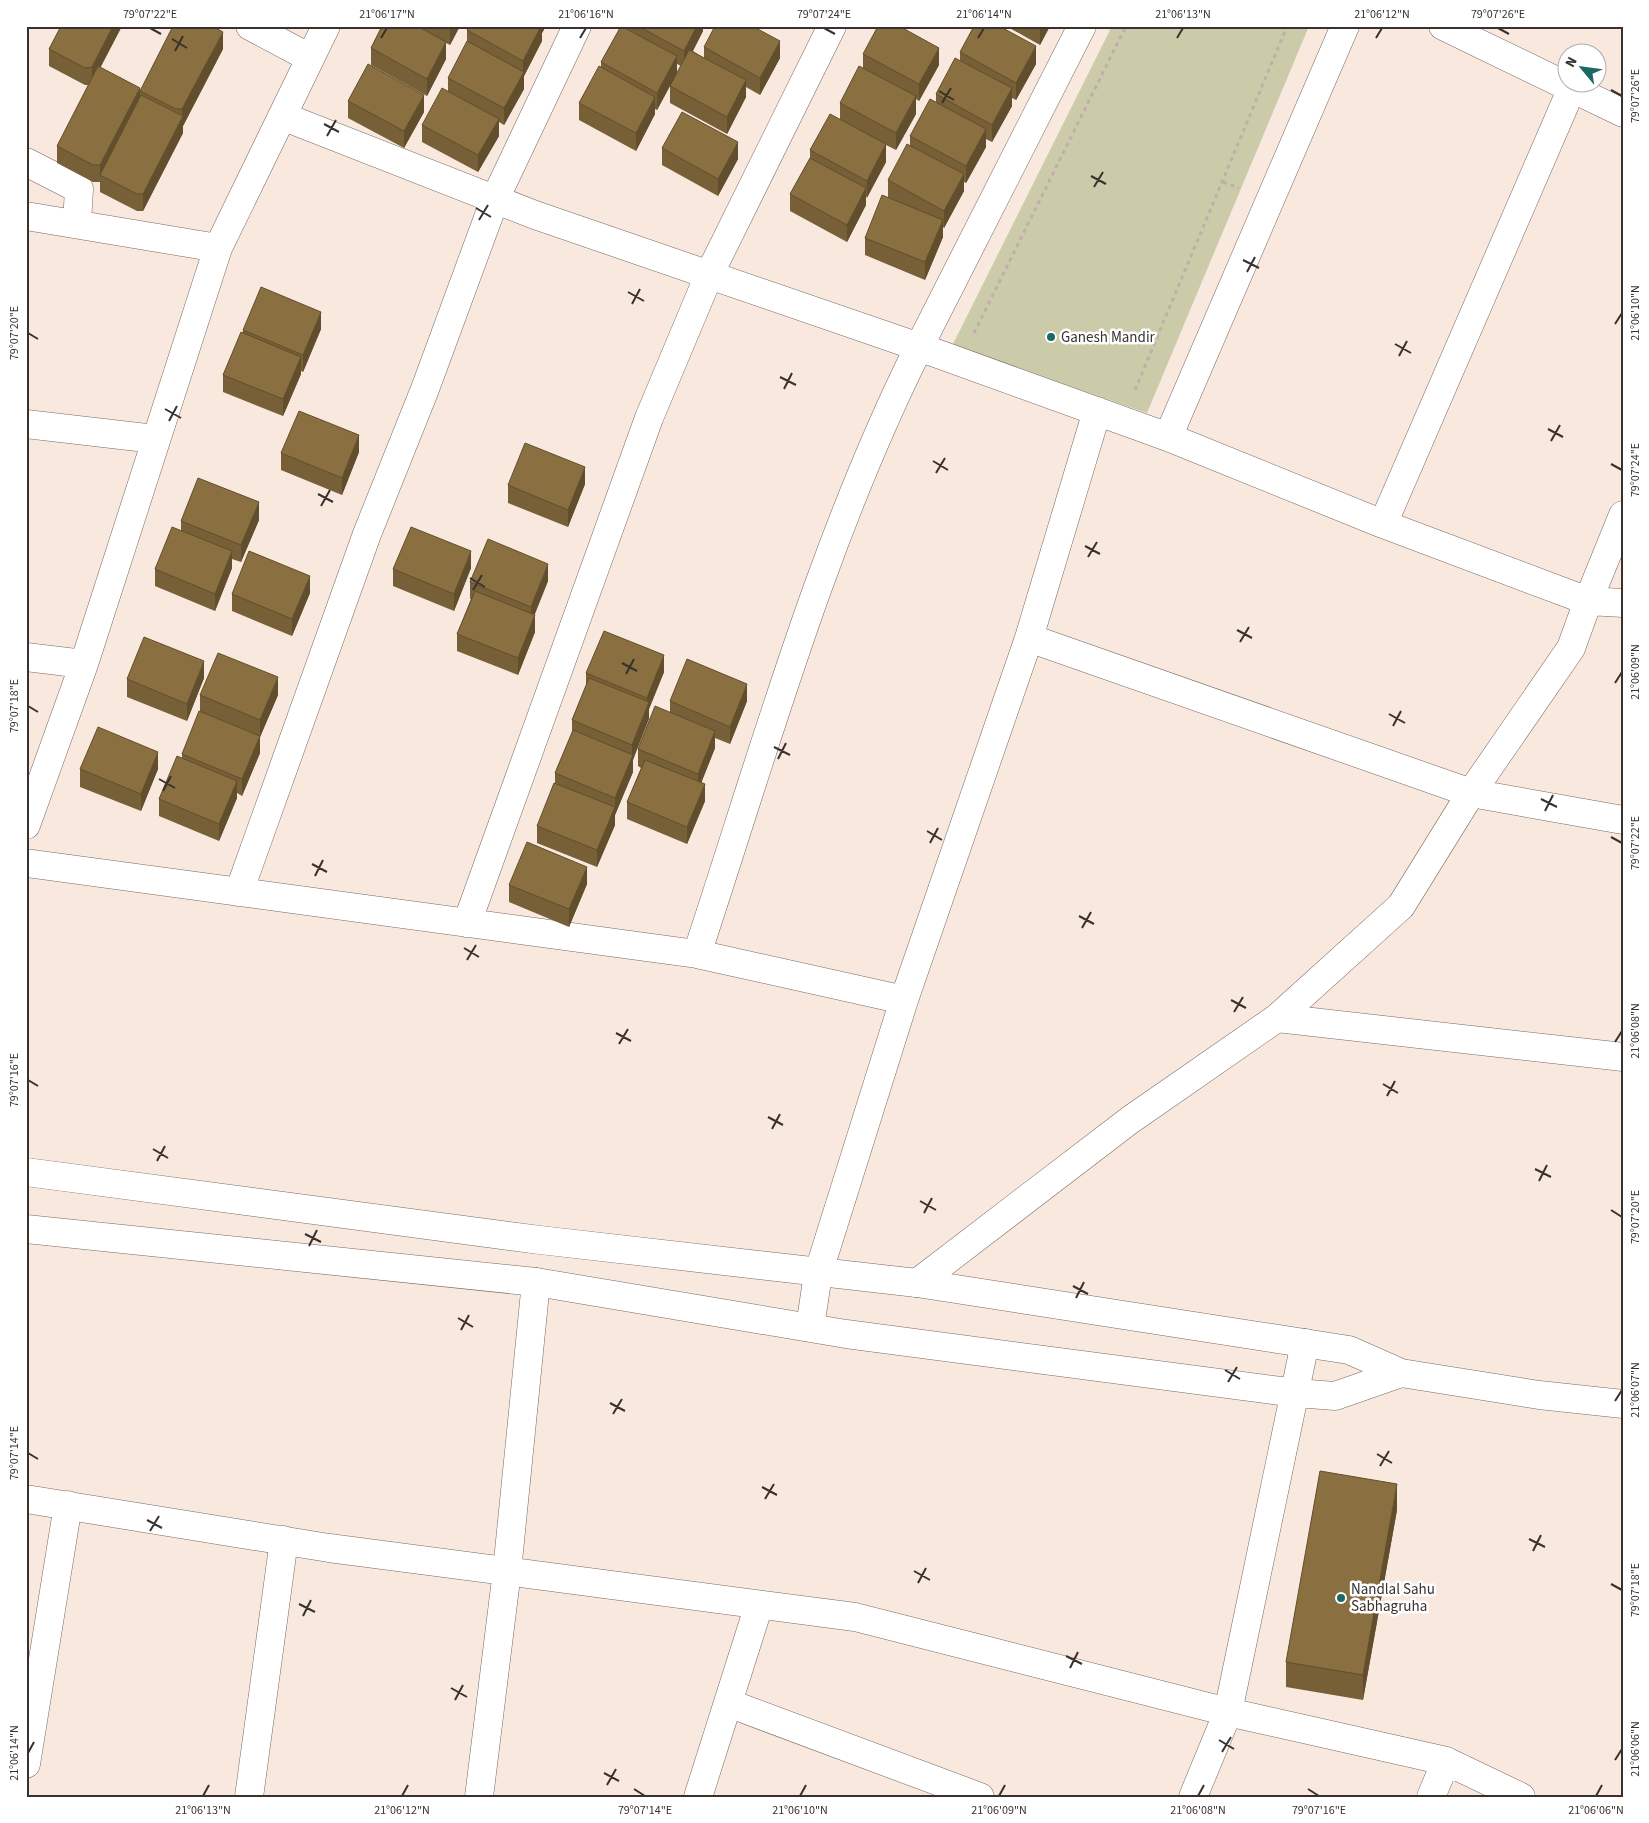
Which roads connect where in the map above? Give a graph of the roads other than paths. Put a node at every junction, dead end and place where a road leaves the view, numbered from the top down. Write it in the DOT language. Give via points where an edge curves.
graph roads {
  1 [pos="250,26"];
  2 [pos="326,26"];
  3 [pos="577,26"];
  4 [pos="832,26"];
  5 [pos="1082,26"];
  6 [pos="1345,26"];
  7 [pos="1444,26"];
  8 [pos="310,58"];
  9 [pos="1556,80"];
  10 [pos="1570,92"];
  11 [pos="1580,92"];
  12 [pos="1623,112"];
  13 [pos="282,116"];
  14 [pos="26,162"];
  15 [pos="495,200"];
  16 [pos="26,216"];
  17 [pos="77,223"];
  18 [pos="218,248"];
  19 [pos="708,275"];
  20 [pos="919,347"];
  21 [pos="1097,411"];
  22 [pos="26,424"];
  23 [pos="1168,436"];
  24 [pos="155,439"];
  25 [pos="1623,515"];
  26 [pos="1383,524"];
  27 [pos="1588,601"];
  28 [pos="1623,603"];
  29 [pos="1029,638"];
  30 [pos="26,657"];
  31 [pos="84,664"];
  32 [pos="1471,793"];
  33 [pos="1623,820"];
  34 [pos="26,825"];
  35 [pos="26,863"];
  36 [pos="239,892"];
  37 [pos="467,923"];
  38 [pos="697,954"];
  39 [pos="904,1000"];
  40 [pos="1277,1018"];
  41 [pos="1623,1057"];
  42 [pos="26,1172"];
  43 [pos="26,1229"];
  44 [pos="818,1274"];
  45 [pos="536,1282"];
  46 [pos="918,1284"];
  47 [pos="810,1328"];
  48 [pos="1305,1343"];
  49 [pos="1401,1373"];
  50 [pos="1296,1392"];
  51 [pos="1623,1404"];
  52 [pos="26,1498"];
  53 [pos="68,1505"];
  54 [pos="284,1540"];
  55 [pos="507,1571"];
  56 [pos="759,1605"];
  57 [pos="728,1703"];
  58 [pos="1228,1712"];
  59 [pos="1446,1761"];
  60 [pos="26,1764"];
  61 [pos="249,1797"];
  62 [pos="479,1797"];
  63 [pos="698,1797"];
  64 [pos="980,1797"];
  65 [pos="1193,1797"];
  66 [pos="1431,1797"];
  67 [pos="1522,1797"];
  1 -- 8 [label="street"];
  2 -- 8 [label="street"];
  3 -- 15 [label="street"];
  4 -- 19 [label="street"];
  5 -- 20 [label="street"];
  6 -- 23 [label="street"];
  7 -- 9 [label="street"];
  8 -- 13 [label="street"];
  10 -- 26 [label="street"];
  11 -- 12 [label="street"];
  13 -- 15 [label="street"];
  13 -- 18 [label="street"];
  14 -- 17 [label="street" via="79,189"];
  15 -- 19 [label="street"];
  15 -- 36 [label="street" via="368,534"];
  16 -- 17 [label="street"];
  17 -- 18 [label="street"];
  18 -- 24 [label="street"];
  19 -- 20 [label="street"];
  19 -- 37 [label="street" via="649,418"];
  20 -- 21 [label="street"];
  20 -- 38 [label="street" via="892,402 833,544"];
  21 -- 23 [label="street"];
  21 -- 29 [label="street"];
  22 -- 24 [label="street"];
  23 -- 26 [label="street"];
  24 -- 31 [label="street"];
  25 -- 27 [label="street"];
  26 -- 27 [label="street"];
  27 -- 28 [label="street"];
  27 -- 32 [label="street" via="1571,648"];
  29 -- 32 [label="street"];
  29 -- 39 [label="street"];
  30 -- 31 [label="street"];
  31 -- 34 [label="street"];
  32 -- 33 [label="street"];
  32 -- 40 [label="street" via="1402,906"];
  35 -- 36 [label="street"];
  36 -- 37 [label="street"];
  37 -- 38 [label="street"];
  38 -- 39 [label="street"];
  39 -- 44 [label="street"];
  40 -- 41 [label="street"];
  40 -- 46 [label="street" via="1130,1120"];
  42 -- 44 [label="street"];
  43 -- 45 [label="street"];
  44 -- 46 [label="street"];
  44 -- 47 [label="street"];
  45 -- 47 [label="street"];
  45 -- 55 [label="street"];
  46 -- 48 [label="street"];
  47 -- 50 [label="street"];
  48 -- 49 [label="street" via="1348,1350"];
  48 -- 50 [label="street"];
  49 -- 50 [label="street" via="1335,1396"];
  49 -- 51 [label="street"];
  50 -- 58 [label="street"];
  52 -- 53 [label="street"];
  53 -- 54 [label="street"];
  53 -- 60 [label="street"];
  54 -- 55 [label="street"];
  54 -- 61 [label="street"];
  55 -- 56 [label="street"];
  55 -- 62 [label="street"];
  56 -- 57 [label="street"];
  56 -- 58 [label="street" via="855,1617"];
  57 -- 63 [label="street"];
  57 -- 64 [label="street"];
  58 -- 59 [label="street"];
  58 -- 65 [label="street"];
  59 -- 66 [label="street"];
  59 -- 67 [label="street"];
}
